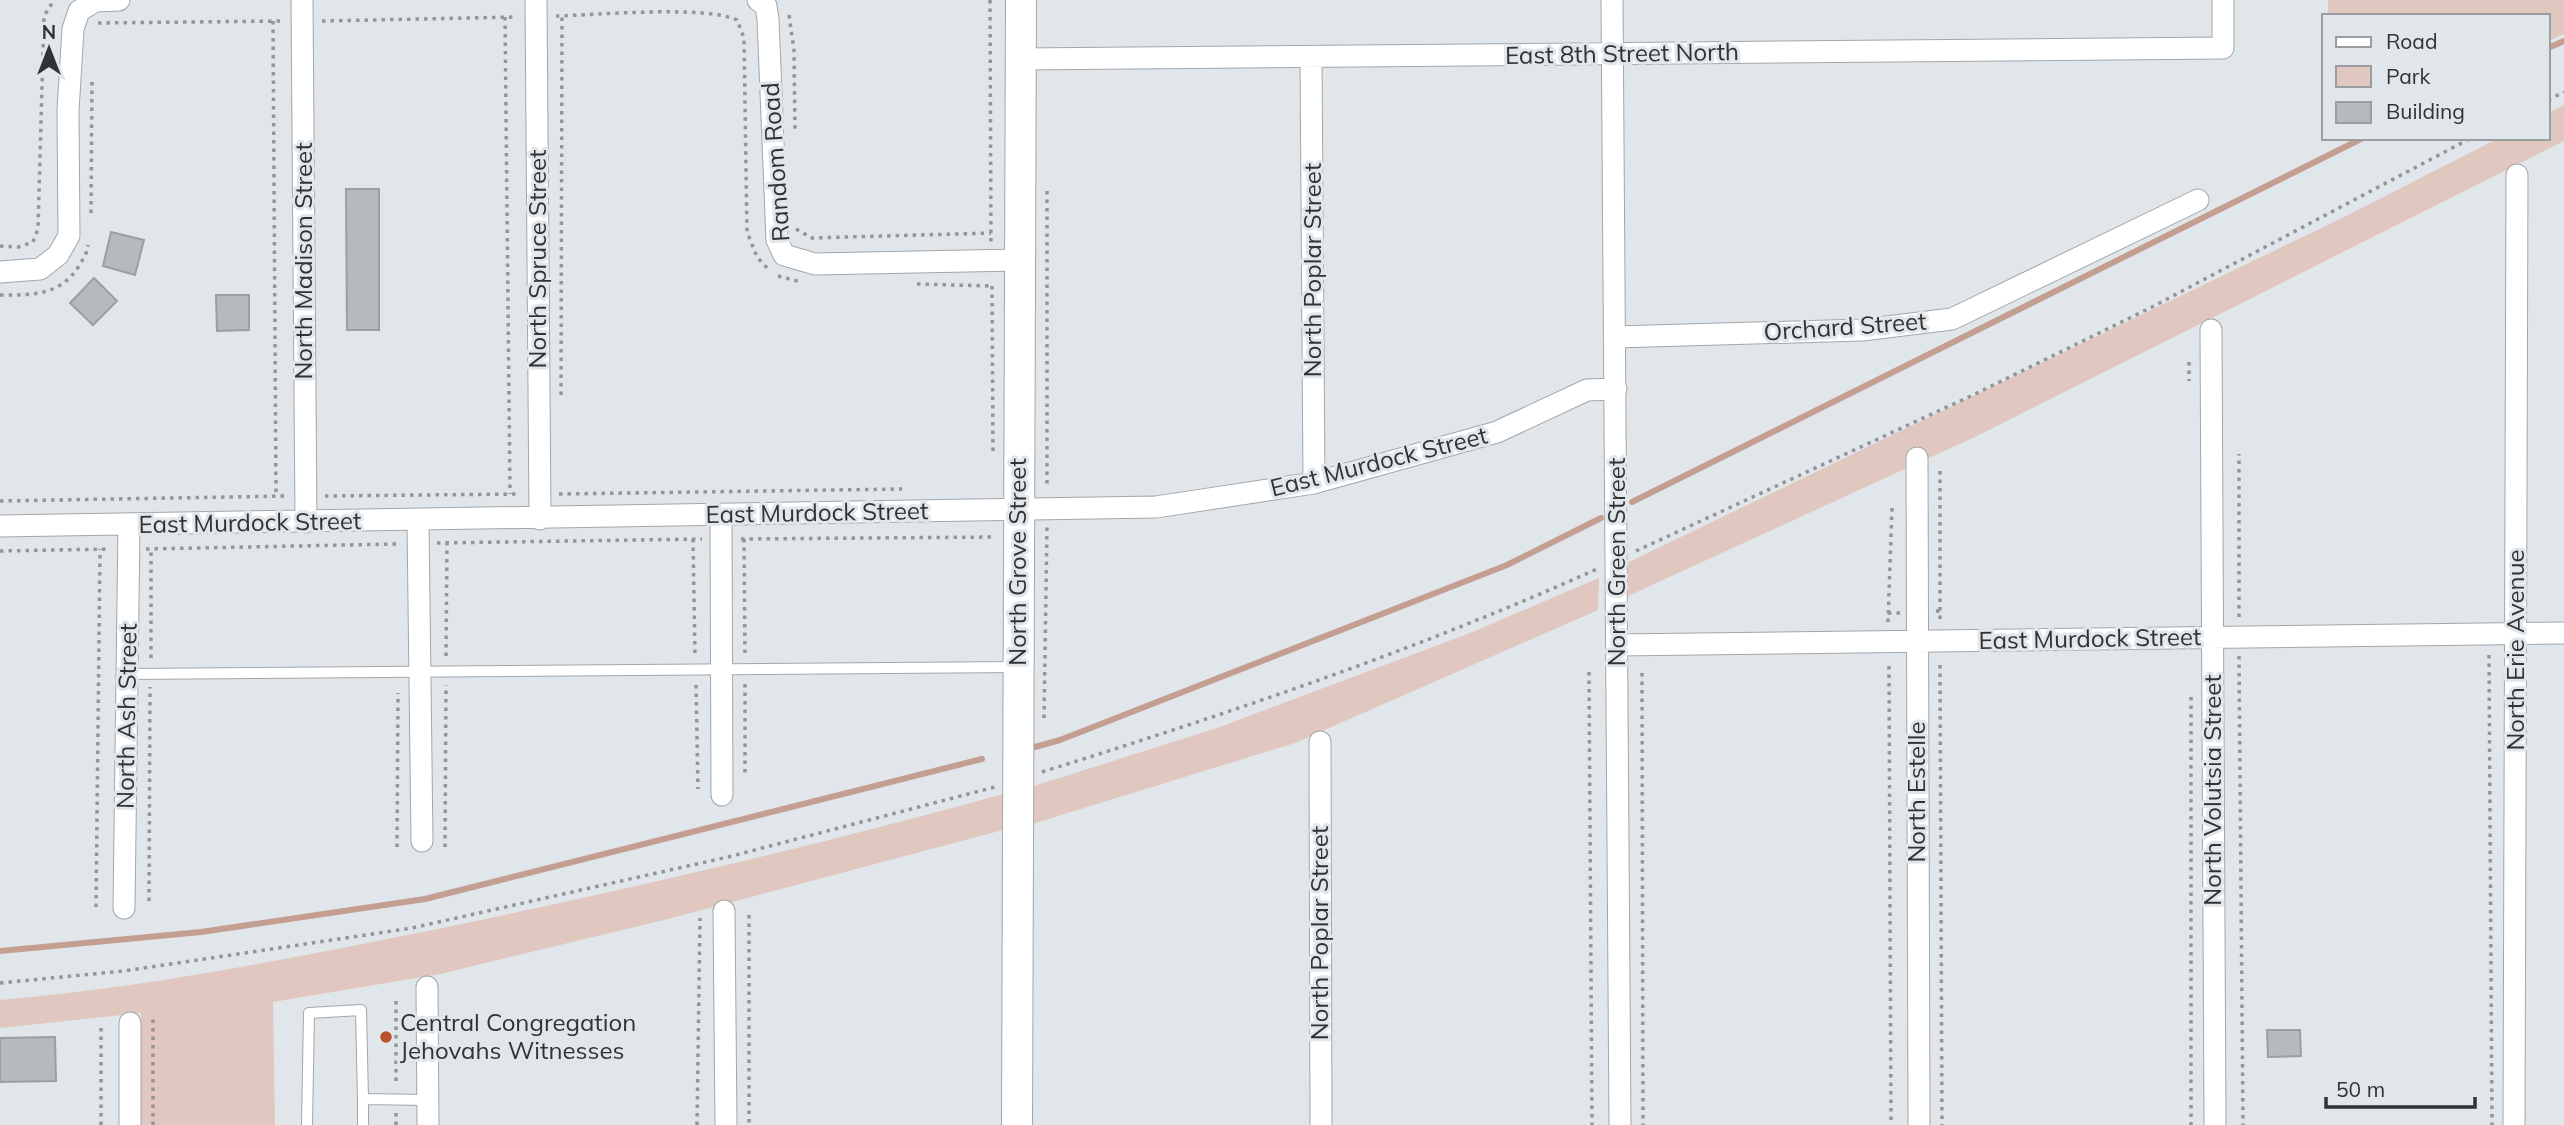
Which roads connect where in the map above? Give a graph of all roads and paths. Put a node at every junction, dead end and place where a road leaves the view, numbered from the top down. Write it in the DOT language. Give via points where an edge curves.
graph roads {
  1 [pos="54,0"];
  2 [pos="119,0"];
  3 [pos="758,0"];
  4 [pos="1021,0"];
  5 [pos="1612,0"];
  6 [pos="2223,0"];
  7 [pos="536,8"];
  8 [pos="788,10"];
  9 [pos="303,11"];
  10 [pos="562,16"];
  11 [pos="505,17"];
  12 [pos="273,21"];
  13 [pos="93,31"];
  14 [pos="1612,54"];
  15 [pos="1311,57"];
  16 [pos="1021,60"];
  17 [pos="92,72"];
  18 [pos="2467,140"];
  19 [pos="795,146"];
  20 [pos="2518,175"];
  21 [pos="2198,200"];
  22 [pos="91,220"];
  23 [pos="796,229"];
  24 [pos="991,233"];
  25 [pos="88,242"];
  26 [pos="0,246"];
  27 [pos="1022,260"];
  28 [pos="0,272"];
  29 [pos="804,282"];
  30 [pos="911,284"];
  31 [pos="992,286"];
  32 [pos="0,295"];
  33 [pos="2211,330"];
  34 [pos="1615,337"];
  35 [pos="2189,362"];
  36 [pos="2189,388"];
  37 [pos="1616,389"];
  38 [pos="561,398"];
  39 [pos="2239,454"];
  40 [pos="1917,458"];
  41 [pos="1941,471"];
  42 [pos="1314,483"];
  43 [pos="510,495"];
  44 [pos="276,496"];
  45 [pos="1892,508"];
  46 [pos="721,514"];
  47 [pos="540,519"];
  48 [pos="306,522"];
  49 [pos="418,522"];
  50 [pos="129,524"];
  51 [pos="0,526"];
  52 [pos="1028,528"];
  53 [pos="721,539"];
  54 [pos="447,543"];
  55 [pos="419,544"];
  56 [pos="151,548"];
  57 [pos="129,549"];
  58 [pos="100,550"];
  59 [pos="0,551"];
  60 [pos="1616,560"];
  61 [pos="1941,611"];
  62 [pos="1888,613"];
  63 [pos="2564,633"];
  64 [pos="2516,634"];
  65 [pos="2239,637"];
  66 [pos="2213,638"];
  67 [pos="1916,641"];
  68 [pos="1617,645"];
  69 [pos="2489,654"];
  70 [pos="1941,665"];
  71 [pos="1889,666"];
  72 [pos="1017,667"];
  73 [pos="721,669"];
  74 [pos="1589,672"];
  75 [pos="422,673"];
  76 [pos="446,673"];
  77 [pos="1642,673"];
  78 [pos="127,674"];
  79 [pos="150,675"];
  80 [pos="2190,691"];
  81 [pos="1320,742"];
  82 [pos="1017,780"];
  83 [pos="722,795"];
  84 [pos="422,841"];
  85 [pos="445,847"];
  86 [pos="149,901"];
  87 [pos="96,907"];
  88 [pos="124,908"];
  89 [pos="724,911"];
  90 [pos="749,915"];
  91 [pos="700,918"];
  92 [pos="0,983"];
  93 [pos="427,987"];
  94 [pos="396,1001"];
  95 [pos="153,1014"];
  96 [pos="130,1023"];
  97 [pos="101,1028"];
  98 [pos="363,1099"];
  99 [pos="396,1099"];
  100 [pos="427,1100"];
  101 [pos="101,1125"];
  102 [pos="130,1125"];
  103 [pos="153,1125"];
  104 [pos="307,1125"];
  105 [pos="363,1125"];
  106 [pos="396,1125"];
  107 [pos="428,1125"];
  108 [pos="697,1125"];
  109 [pos="726,1125"];
  110 [pos="749,1125"];
  111 [pos="1017,1125"];
  112 [pos="1321,1125"];
  113 [pos="1592,1125"];
  114 [pos="1620,1125"];
  115 [pos="1643,1125"];
  116 [pos="1891,1125"];
  117 [pos="1919,1125"];
  118 [pos="1942,1125"];
  119 [pos="2191,1125"];
  120 [pos="2215,1125"];
  121 [pos="2243,1125"];
  122 [pos="2492,1125"];
  123 [pos="2514,1125"];
  1 -- 26 [label="path" via="44,16 38,229 33,242"];
  2 -- 28 [label="street" via="95,1 79,11 73,29 69,236 58,255 40,269"];
  3 -- 27 [label="street, Random Road" via="766,6 768,19 777,240 784,255 815,264"];
  4 -- 16 [label="street, North Grove Street"];
  5 -- 14 [label="street, North Green Street"];
  6 -- 14 [label="street, East 8th Street North" via="2223,48"];
  7 -- 10 [label="path"];
  7 -- 11 [label="path"];
  7 -- 47 [label="street, North Spruce Street"];
  8 -- 19 [label="path" via="794,50"];
  9 -- 11 [label="path"];
  9 -- 12 [label="path"];
  9 -- 48 [label="street, North Madison Street"];
  10 -- 29 [label="path" via="692,13 737,20 744,38 747,232 757,257 773,274"];
  10 -- 38 [label="path"];
  11 -- 43 [label="path"];
  12 -- 13 [label="path" via="97,23"];
  12 -- 44 [label="path"];
  14 -- 15 [label="street, East 8th Street North"];
  14 -- 34 [label="street, North Green Street"];
  15 -- 16 [label="street, East 8th Street North"];
  15 -- 42 [label="street, North Poplar Street"];
  16 -- 27 [label="street, North Grove Street"];
  17 -- 22 [label="path"];
  18 -- 60 [label="path" via="2152,307"];
  20 -- 64 [label="street, North Erie Avenue"];
  21 -- 34 [label="street, Orchard Street" via="1952,319 1863,330"];
  23 -- 24 [label="path" via="812,238"];
  25 -- 32 [label="path" via="87,253 71,278 56,288 40,295"];
  27 -- 52 [label="street, North Grove Street"];
  30 -- 31 [label="path"];
  33 -- 66 [label="street, North Volutsia Street"];
  34 -- 37 [label="street, North Green Street"];
  35 -- 36 [label="path"];
  37 -- 42 [label="street, East Murdock Street" via="1587,390 1497,432"];
  37 -- 60 [label="street, North Green Street"];
  39 -- 65 [label="path"];
  40 -- 67 [label="street, North Estelle"];
  41 -- 61 [label="path"];
  42 -- 52 [label="street, East Murdock Street"];
  45 -- 62 [label="path"];
  46 -- 47 [label="street, East Murdock Street"];
  46 -- 52 [label="street, East Murdock Street"];
  46 -- 53 [label="street"];
  47 -- 49 [label="street, East Murdock Street"];
  48 -- 49 [label="street, East Murdock Street"];
  48 -- 50 [label="street, East Murdock Street"];
  49 -- 55 [label="street"];
  50 -- 51 [label="street, East Murdock Street"];
  50 -- 57 [label="street, North Ash Street"];
  52 -- 53 [label="path"];
  52 -- 72 [label="street, North Grove Street"];
  53 -- 54 [label="path"];
  53 -- 73 [label="street"];
  54 -- 55 [label="path"];
  54 -- 76 [label="path"];
  55 -- 56 [label="path"];
  55 -- 75 [label="street"];
  56 -- 57 [label="path"];
  56 -- 79 [label="path"];
  57 -- 58 [label="path"];
  57 -- 78 [label="street, North Ash Street"];
  58 -- 59 [label="path"];
  58 -- 87 [label="path"];
  60 -- 68 [label="street, North Green Street"];
  60 -- 82 [label="path" via="1293,690"];
  63 -- 64 [label="street, East Murdock Street"];
  64 -- 65 [label="street, East Murdock Street"];
  64 -- 123 [label="street, North Erie Avenue"];
  65 -- 66 [label="street, East Murdock Street"];
  65 -- 121 [label="path"];
  66 -- 67 [label="street, East Murdock Street"];
  66 -- 120 [label="street, North Volutsia Street"];
  67 -- 68 [label="street, East Murdock Street"];
  67 -- 117 [label="street, North Estelle"];
  68 -- 114 [label="street, North Green Street"];
  69 -- 122 [label="path"];
  70 -- 118 [label="path"];
  71 -- 116 [label="path"];
  72 -- 73 [label="lane"];
  72 -- 82 [label="street, North Grove Street"];
  73 -- 76 [label="lane"];
  73 -- 83 [label="street"];
  74 -- 113 [label="path"];
  75 -- 76 [label="lane"];
  75 -- 79 [label="lane"];
  75 -- 84 [label="street"];
  76 -- 85 [label="path"];
  77 -- 115 [label="path"];
  78 -- 79 [label="lane"];
  78 -- 88 [label="street, North Ash Street"];
  79 -- 86 [label="path"];
  80 -- 119 [label="path"];
  81 -- 112 [label="street, North Poplar Street"];
  82 -- 92 [label="path" via="728,857 412,928 124,971"];
  82 -- 111 [label="street, North Grove Street"];
  89 -- 109 [label="street"];
  90 -- 110 [label="path"];
  91 -- 108 [label="path"];
  93 -- 100 [label="street"];
  94 -- 99 [label="path"];
  95 -- 103 [label="path"];
  96 -- 102 [label="street"];
  97 -- 101 [label="path"];
  98 -- 99 [label="lane"];
  98 -- 104 [label="lane" via="361,1010 309,1013"];
  98 -- 105 [label="lane"];
  99 -- 100 [label="lane"];
  99 -- 106 [label="path"];
  100 -- 107 [label="street"];
}
